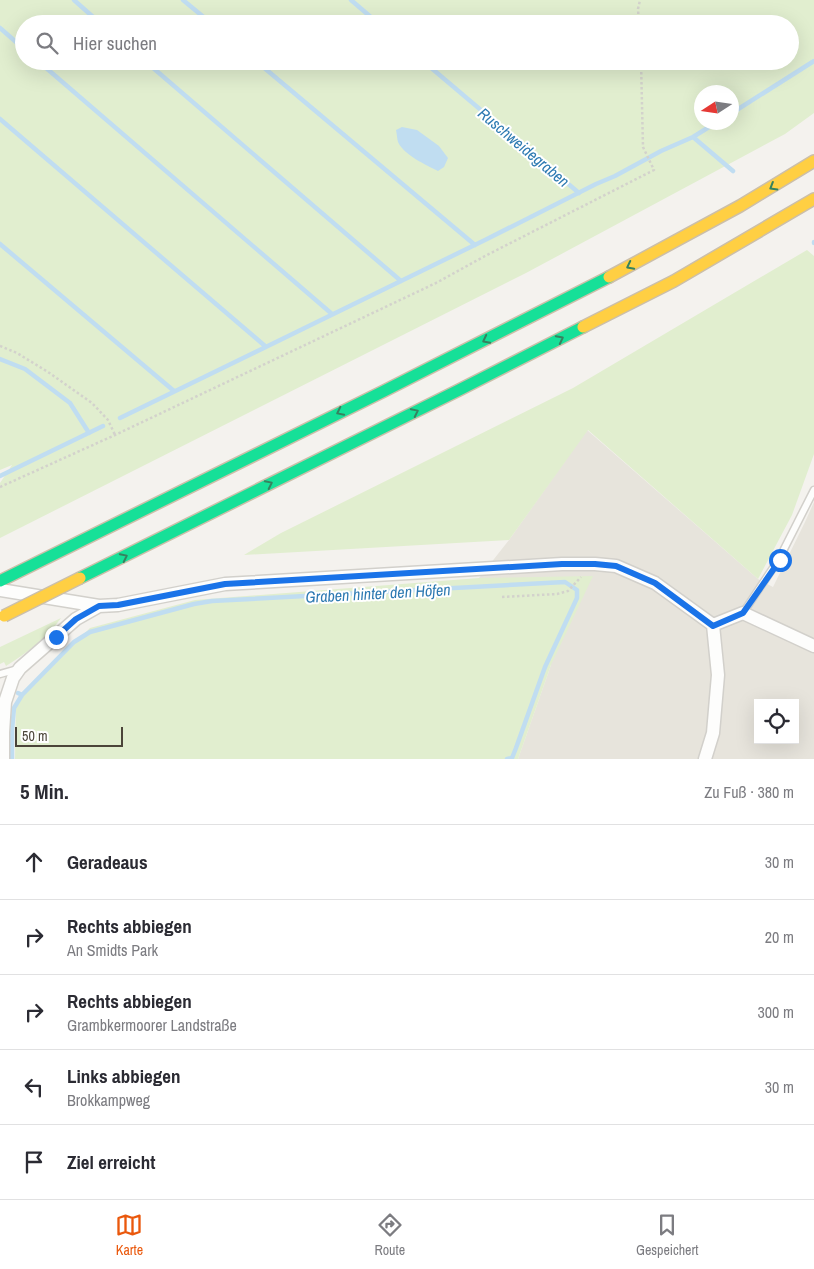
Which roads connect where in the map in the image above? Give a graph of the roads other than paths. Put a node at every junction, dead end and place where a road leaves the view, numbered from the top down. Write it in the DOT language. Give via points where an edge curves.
graph roads {
  1 [pos="814,162"];
  2 [pos="814,200"];
  3 [pos="814,490"];
  4 [pos="0,581"];
  5 [pos="0,590"];
  6 [pos="99,606"];
  7 [pos="743,613"];
  8 [pos="2,617"];
  9 [pos="713,626"];
  10 [pos="814,646"];
  11 [pos="20,668"];
  12 [pos="1,674"];
  13 [pos="3,759"];
  14 [pos="705,759"];
  1 -- 4 [label="highway, one-way" via="660,251"];
  8 -- 2 [label="highway, one-way, bridge" via="674,281"];
  3 -- 7 [label="lane" via="780,560"];
  5 -- 6 [label="street"];
  6 -- 9 [label="street" via="225,584 595,564 616,566 655,583"];
  6 -- 11 [label="street" via="76,619"];
  7 -- 9 [label="street"];
  7 -- 10 [label="street"];
  9 -- 14 [label="street" via="718,675 713,733"];
  11 -- 12 [label="lane"];
  11 -- 13 [label="street" via="5,702"];
}
